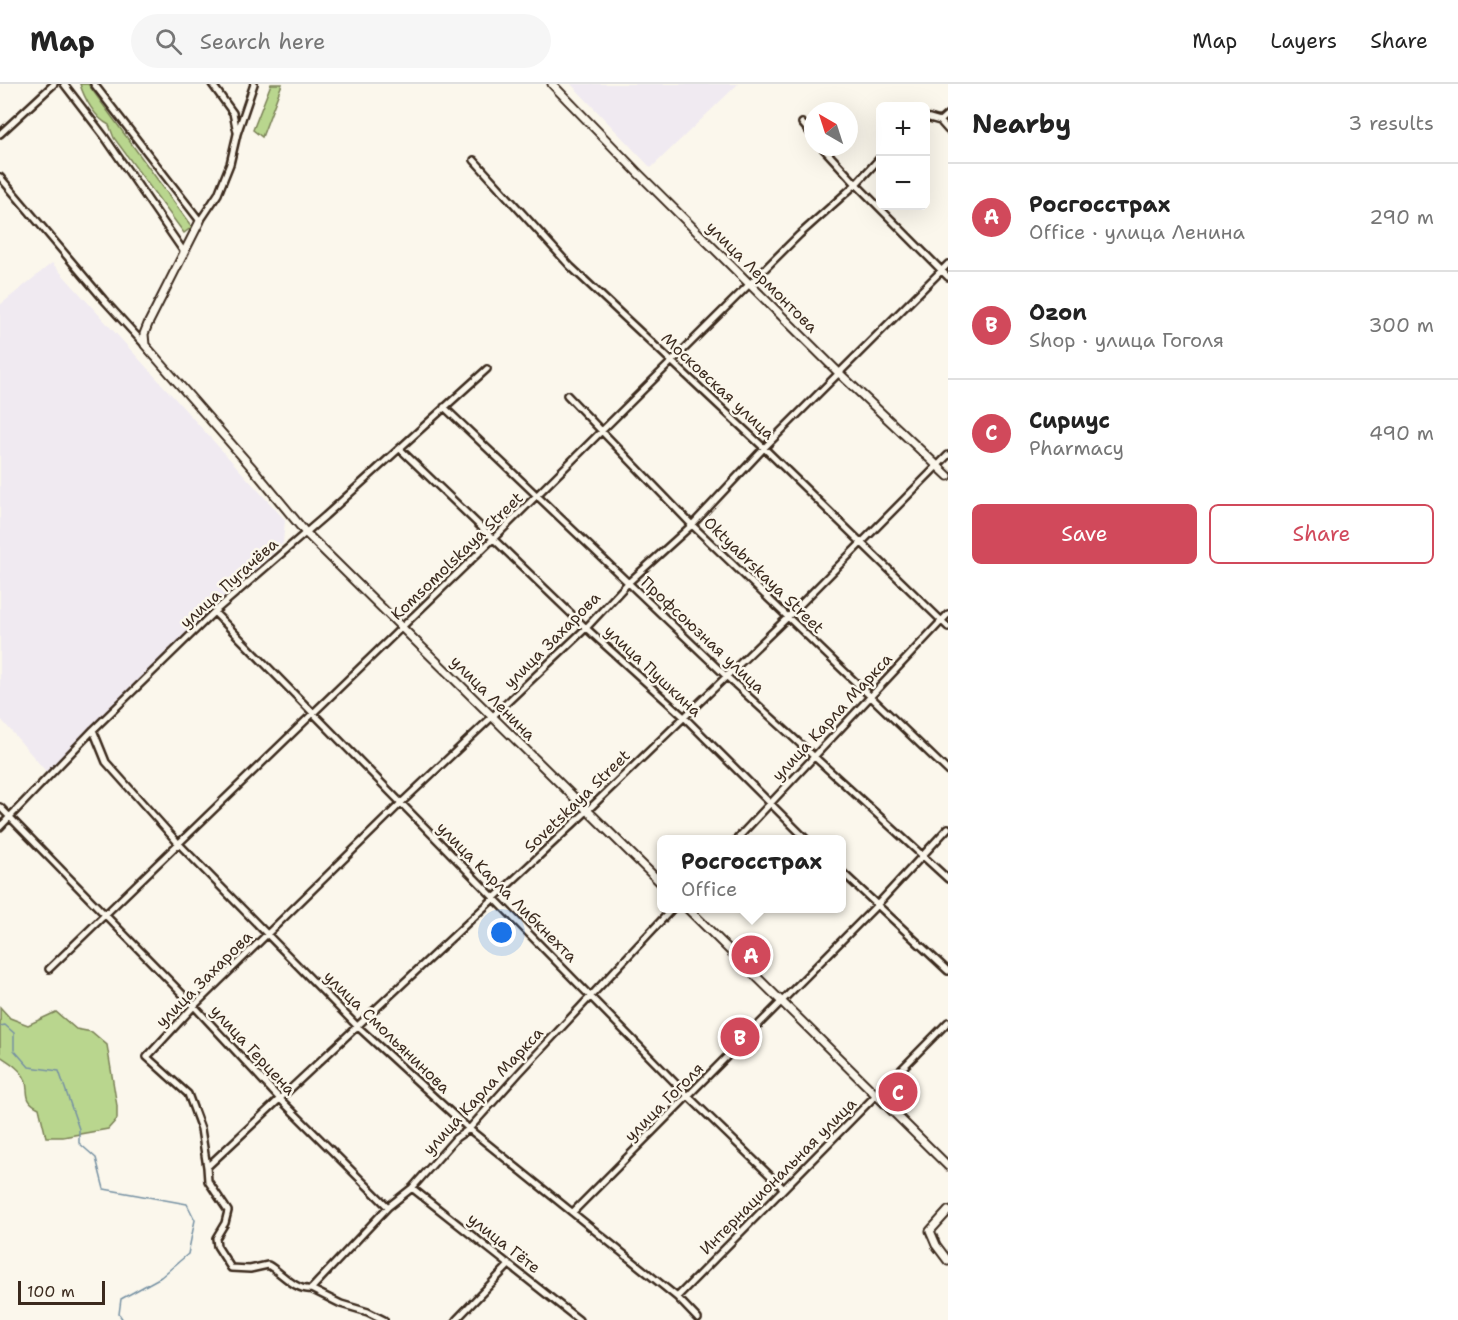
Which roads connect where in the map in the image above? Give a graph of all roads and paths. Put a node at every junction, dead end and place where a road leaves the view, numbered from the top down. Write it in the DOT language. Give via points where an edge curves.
graph roads {
  1 [pos="54,84"];
  2 [pos="64,84"];
  3 [pos="94,84"];
  4 [pos="212,84"];
  5 [pos="254,84"];
  6 [pos="552,84"];
  7 [pos="948,114"];
  8 [pos="930,118"];
  9 [pos="940,121"];
  10 [pos="802,123"];
  11 [pos="804,125"];
  12 [pos="948,130"];
  13 [pos="0,134"];
  14 [pos="237,134"];
  15 [pos="830,156"];
  16 [pos="474,160"];
  17 [pos="876,162"];
  18 [pos="0,177"];
  19 [pos="856,184"];
  20 [pos="200,221"];
  21 [pos="184,252"];
  22 [pos="948,264"];
  23 [pos="942,270"];
  24 [pos="948,277"];
  25 [pos="751,284"];
  26 [pos="145,345"];
  27 [pos="673,362"];
  28 [pos="487,369"];
  29 [pos="839,373"];
  30 [pos="567,395"];
  31 [pos="444,407"];
  32 [pos="602,433"];
  33 [pos="764,448"];
  34 [pos="400,449"];
  35 [pos="948,455"];
  36 [pos="938,466"];
  37 [pos="948,476"];
  38 [pos="536,497"];
  39 [pos="692,525"];
  40 [pos="306,533"];
  41 [pos="494,538"];
  42 [pos="859,543"];
  43 [pos="628,583"];
  44 [pos="214,612"];
  45 [pos="948,614"];
  46 [pos="788,617"];
  47 [pos="941,621"];
  48 [pos="948,627"];
  49 [pos="403,628"];
  50 [pos="586,628"];
  51 [pos="726,676"];
  52 [pos="870,697"];
  53 [pos="313,714"];
  54 [pos="493,717"];
  55 [pos="684,717"];
  56 [pos="93,730"];
  57 [pos="813,756"];
  58 [pos="948,771"];
  59 [pos="401,802"];
  60 [pos="769,804"];
  61 [pos="0,807"];
  62 [pos="587,810"];
  63 [pos="10,817"];
  64 [pos="0,827"];
  65 [pos="948,828"];
  66 [pos="741,835"];
  67 [pos="802,835"];
  68 [pos="179,844"];
  69 [pos="922,855"];
  70 [pos="846,876"];
  71 [pos="657,879"];
  72 [pos="948,879"];
  73 [pos="495,899"];
  74 [pos="877,905"];
  75 [pos="669,913"];
  76 [pos="691,913"];
  77 [pos="106,915"];
  78 [pos="268,934"];
  79 [pos="49,969"];
  80 [pos="948,971"];
  81 [pos="591,996"];
  82 [pos="782,1001"];
  83 [pos="194,1006"];
  84 [pos="948,1022"];
  85 [pos="357,1026"];
  86 [pos="688,1096"];
  87 [pos="876,1096"];
  88 [pos="279,1098"];
  89 [pos="469,1129"];
  90 [pos="948,1166"];
  91 [pos="207,1167"];
  92 [pos="412,1188"];
  93 [pos="783,1188"];
  94 [pos="388,1207"];
  95 [pos="948,1211"];
  96 [pos="573,1212"];
  97 [pos="948,1261"];
  98 [pos="509,1265"];
  99 [pos="311,1288"];
  100 [pos="677,1297"];
  101 [pos="698,1319"];
  102 [pos="384,1320"];
  103 [pos="456,1320"];
  104 [pos="579,1320"];
  1 -- 13 [label="street"];
  2 -- 21 [label="street"];
  3 -- 20 [label="street"];
  4 -- 14 [label="street" via="233,113"];
  5 -- 14 [label="street"];
  6 -- 25 [label="street, улица Лермонтова"];
  7 -- 9 [label="street"];
  8 -- 9 [label="street"];
  9 -- 12 [label="street"];
  10 -- 11 [label="street"];
  14 -- 20 [label="street" via="218,194"];
  15 -- 19 [label="street"];
  16 -- 27 [label="street, Московская улица" via="571,267"];
  17 -- 19 [label="street, Komsomolskaya Street"];
  18 -- 26 [label="street"];
  19 -- 23 [label="street"];
  19 -- 25 [label="street, Komsomolskaya Street" via="798,235"];
  20 -- 21 [label="street"];
  21 -- 26 [label="street" via="148,324"];
  22 -- 23 [label="street, улица Захарова"];
  23 -- 24 [label="street"];
  23 -- 29 [label="street, улица Захарова"];
  25 -- 27 [label="street, Komsomolskaya Street"];
  25 -- 29 [label="street, улица Лермонтова"];
  26 -- 40 [label="street, улица Ленина"];
  27 -- 32 [label="street, Komsomolskaya Street"];
  27 -- 33 [label="street, Московская улица"];
  28 -- 31 [label="street, улица Пугачёва"];
  29 -- 33 [label="street, улица Захарова"];
  29 -- 36 [label="street, улица Лермонтова"];
  30 -- 32 [label="street, Oktyabrskaya Street"];
  31 -- 34 [label="street, улица Пугачёва"];
  31 -- 38 [label="street, Профсоюзная улица"];
  32 -- 38 [label="street, Komsomolskaya Street"];
  32 -- 39 [label="street, Oktyabrskaya Street"];
  33 -- 39 [label="street, улица Захарова"];
  33 -- 42 [label="street, Московская улица"];
  34 -- 40 [label="street, улица Пугачёва"];
  34 -- 41 [label="street, улица Пушкина"];
  35 -- 36 [label="street, Sovetskaya Street"];
  36 -- 37 [label="street, улица Лермонтова"];
  36 -- 42 [label="street, Sovetskaya Street"];
  38 -- 41 [label="street, Komsomolskaya Street"];
  38 -- 43 [label="street, Профсоюзная улица"];
  39 -- 43 [label="street, улица Захарова"];
  39 -- 46 [label="street, Oktyabrskaya Street"];
  40 -- 44 [label="street, улица Пугачёва"];
  40 -- 49 [label="street, улица Ленина"];
  41 -- 49 [label="street, Komsomolskaya Street"];
  41 -- 50 [label="street, улица Пушкина"];
  42 -- 46 [label="street, Sovetskaya Street"];
  42 -- 47 [label="street, Московская улица"];
  43 -- 50 [label="street, улица Захарова"];
  43 -- 51 [label="street, Профсоюзная улица"];
  44 -- 53 [label="street, улица Карла Либкнехта"];
  44 -- 56 [label="street, улица Пугачёва"];
  45 -- 47 [label="street, улица Карла Маркса"];
  46 -- 51 [label="street, Sovetskaya Street"];
  46 -- 52 [label="street, Oktyabrskaya Street"];
  47 -- 48 [label="street, Московская улица"];
  47 -- 52 [label="street, улица Карла Маркса"];
  49 -- 53 [label="street, Komsomolskaya Street"];
  49 -- 54 [label="street, улица Ленина"];
  50 -- 54 [label="street, улица Захарова"];
  50 -- 55 [label="street, улица Пушкина"];
  51 -- 55 [label="street, Sovetskaya Street"];
  51 -- 57 [label="street, Профсоюзная улица"];
  52 -- 57 [label="street, улица Карла Маркса"];
  52 -- 58 [label="street, Oktyabrskaya Street"];
  53 -- 59 [label="street, улица Карла Либкнехта"];
  53 -- 68 [label="street, Komsomolskaya Street"];
  54 -- 59 [label="street, улица Захарова"];
  54 -- 62 [label="street, улица Ленина"];
  55 -- 60 [label="street, улица Пушкина"];
  55 -- 62 [label="street, Sovetskaya Street"];
  56 -- 63 [label="street, улица Пугачёва"];
  56 -- 68 [label="street, улица Смольянинова" via="106,762"];
  57 -- 60 [label="street, улица Карла Маркса"];
  57 -- 69 [label="street, Профсоюзная улица"];
  59 -- 73 [label="street, улица Карла Либкнехта"];
  59 -- 78 [label="street, улица Захарова"];
  60 -- 66 [label="street, улица Карла Маркса"];
  60 -- 67 [label="street, улица Пушкина"];
  61 -- 63 [label="street, улица Герцена"];
  62 -- 71 [label="street, улица Ленина"];
  62 -- 73 [label="street, Sovetskaya Street"];
  63 -- 64 [label="street, улица Пугачёва"];
  63 -- 77 [label="street, улица Герцена"];
  65 -- 69 [label="street, улица Гоголя"];
  68 -- 77 [label="street, Komsomolskaya Street"];
  68 -- 78 [label="street, улица Смольянинова"];
  69 -- 72 [label="street, Профсоюзная улица"];
  69 -- 74 [label="street, улица Гоголя"];
  70 -- 74 [label="street"];
  73 -- 81 [label="street, улица Карла Либкнехта"];
  73 -- 85 [label="street, Sovetskaya Street"];
  74 -- 80 [label="street"];
  74 -- 82 [label="street, улица Гоголя"];
  75 -- 81 [label="street, улица Карла Маркса"];
  76 -- 82 [label="street"];
  77 -- 79 [label="street, Komsomolskaya Street"];
  77 -- 83 [label="street, улица Герцена"];
  78 -- 83 [label="street, улица Захарова"];
  78 -- 85 [label="street, улица Смольянинова"];
  81 -- 86 [label="street, улица Карла Либкнехта"];
  81 -- 89 [label="street, улица Карла Маркса"];
  82 -- 86 [label="street, улица Гоголя"];
  82 -- 87 [label="street"];
  83 -- 88 [label="street, улица Герцена"];
  83 -- 91 [label="street, улица Захарова" via="147,1057 188,1094 201,1129"];
  84 -- 87 [label="street, Интернациональная улица"];
  85 -- 88 [label="street, Sovetskaya Street"];
  85 -- 89 [label="street, улица Смольянинова"];
  86 -- 93 [label="street, улица Карла Либкнехта"];
  86 -- 96 [label="street, улица Гоголя"];
  87 -- 90 [label="street"];
  87 -- 93 [label="street, Интернациональная улица"];
  88 -- 91 [label="street, Sovetskaya Street"];
  88 -- 94 [label="street, улица Герцена"];
  89 -- 92 [label="street, улица Карла Маркса" via="456,1138"];
  89 -- 96 [label="street, улица Смольянинова"];
  91 -- 99 [label="street" via="207,1181 228,1211 216,1238 231,1268 268,1265 293,1283"];
  92 -- 94 [label="street, улица Карла Маркса"];
  92 -- 98 [label="street, улица Гёте"];
  93 -- 100 [label="street, Интернациональная улица"];
  94 -- 99 [label="street, улица Карла Маркса"];
  95 -- 97 [label="street" via="930,1231"];
  96 -- 100 [label="street, улица Смольянинова"];
  98 -- 103 [label="street"];
  98 -- 104 [label="street, улица Гёте"];
  99 -- 102 [label="street" via="341,1305"];
  100 -- 101 [label="street, улица Смольянинова"];
}
